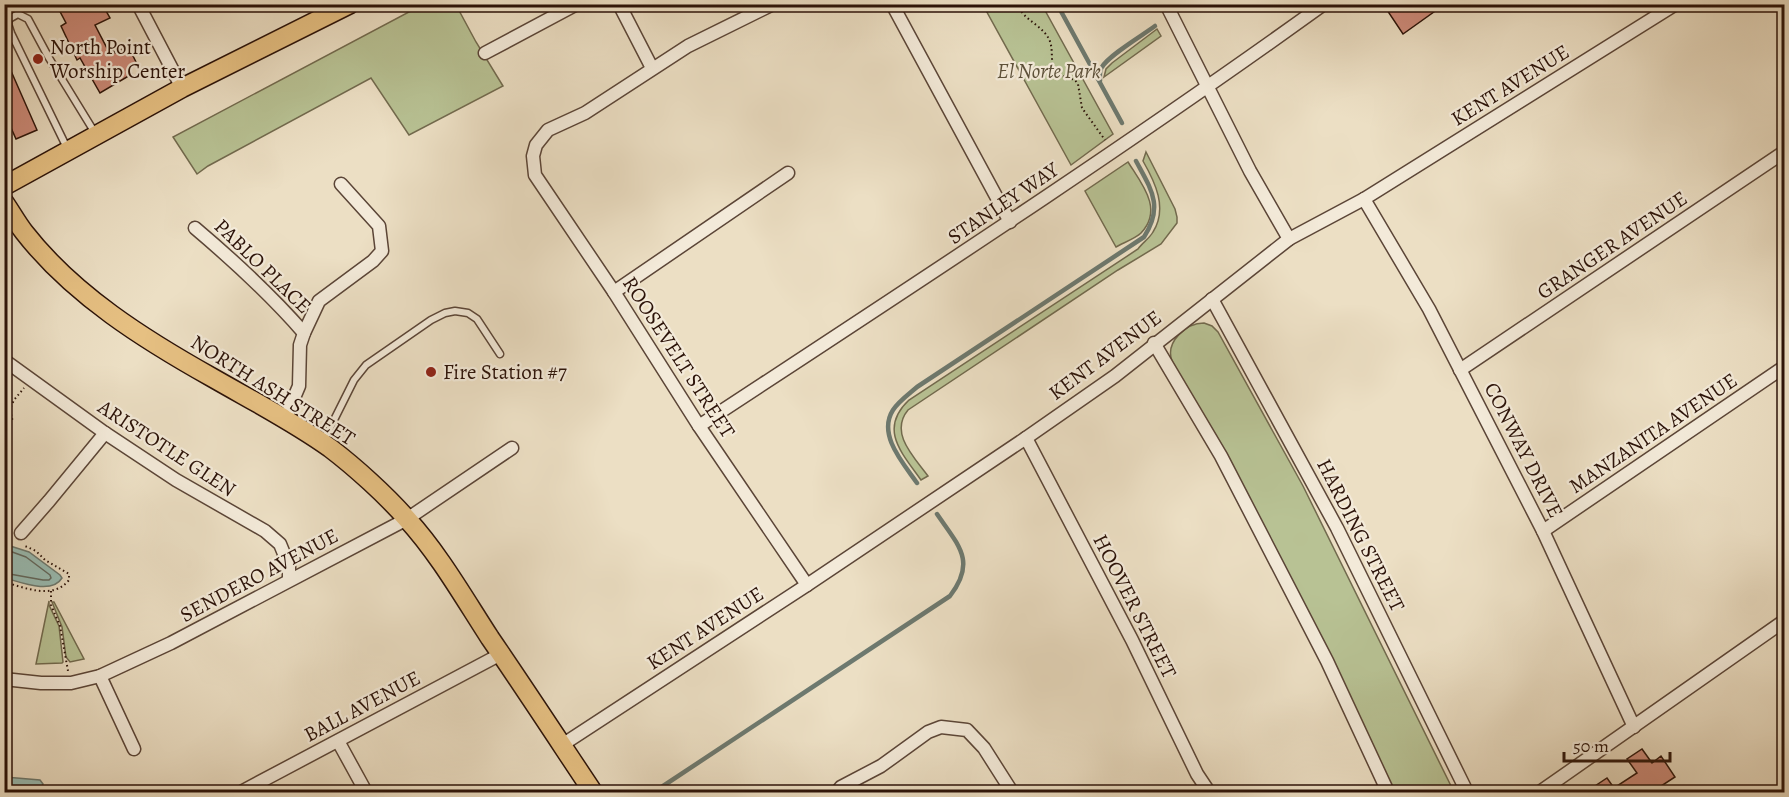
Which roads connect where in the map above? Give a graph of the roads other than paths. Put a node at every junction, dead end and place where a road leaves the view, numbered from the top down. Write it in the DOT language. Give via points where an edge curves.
graph roads {
  1 [pos="138,4"];
  2 [pos="350,4"];
  3 [pos="577,4"];
  4 [pos="619,4"];
  5 [pos="773,4"];
  6 [pos="892,4"];
  7 [pos="1166,4"];
  8 [pos="1324,4"];
  9 [pos="1676,4"];
  10 [pos="485,52"];
  11 [pos="652,68"];
  12 [pos="182,88"];
  13 [pos="1208,88"];
  14 [pos="97,136"];
  15 [pos="69,151"];
  16 [pos="1785,152"];
  17 [pos="788,173"];
  18 [pos="341,184"];
  19 [pos="4,186"];
  20 [pos="1364,199"];
  21 [pos="4,202"];
  22 [pos="1010,222"];
  23 [pos="195,228"];
  24 [pos="1289,239"];
  25 [pos="614,292"];
  26 [pos="1212,299"];
  27 [pos="304,333"];
  28 [pos="1154,344"];
  29 [pos="500,354"];
  30 [pos="4,360"];
  31 [pos="1785,367"];
  32 [pos="1460,370"];
  33 [pos="285,419"];
  34 [pos="699,426"];
  35 [pos="105,434"];
  36 [pos="1026,438"];
  37 [pos="322,443"];
  38 [pos="512,448"];
  39 [pos="407,519"];
  40 [pos="1543,531"];
  41 [pos="21,533"];
  42 [pos="289,580"];
  43 [pos="807,585"];
  44 [pos="1785,621"];
  45 [pos="501,654"];
  46 [pos="100,676"];
  47 [pos="4,679"];
  48 [pos="1634,727"];
  49 [pos="338,741"];
  50 [pos="562,745"];
  51 [pos="134,749"];
  52 [pos="241,792"];
  53 [pos="366,792"];
  54 [pos="593,792"];
  55 [pos="837,792"];
  56 [pos="1012,792"];
  57 [pos="1209,792"];
  58 [pos="1388,792"];
  59 [pos="1467,792"];
  60 [pos="1540,792"];
  1 -- 12 [label="street"];
  2 -- 12 [label="main road"];
  3 -- 10 [label="street"];
  4 -- 11 [label="street"];
  5 -- 11 [label="street"];
  6 -- 22 [label="street"];
  7 -- 13 [label="street"];
  8 -- 13 [label="street, STANLEY WAY"];
  9 -- 20 [label="street, KENT AVENUE"];
  11 -- 25 [label="street, ROOSEVELT STREET" via="585,113 548,130 533,156 535,175"];
  12 -- 14 [label="main road"];
  13 -- 22 [label="street, STANLEY WAY"];
  13 -- 24 [label="street"];
  14 -- 15 [label="main road"];
  14 -- 15 [label="lane" via="28,19 18,14 9,19 11,33"];
  15 -- 19 [label="main road"];
  16 -- 32 [label="street, GRANGER AVENUE"];
  17 -- 25 [label="street"];
  18 -- 27 [label="street" via="379,226 382,251 318,301"];
  20 -- 24 [label="street, KENT AVENUE"];
  20 -- 32 [label="street, CONWAY DRIVE"];
  21 -- 33 [label="main road, NORTH ASH STREET" via="48,259 98,303 137,332"];
  22 -- 34 [label="street, STANLEY WAY"];
  23 -- 27 [label="street, PABLO PLACE" via="245,271"];
  24 -- 26 [label="street, KENT AVENUE"];
  25 -- 34 [label="street, ROOSEVELT STREET"];
  26 -- 28 [label="street, KENT AVENUE"];
  26 -- 59 [label="street, HARDING STREET" via="1337,528"];
  27 -- 33 [label="street" via="299,386"];
  28 -- 36 [label="street, KENT AVENUE"];
  28 -- 58 [label="street" via="1231,477 1327,661"];
  29 -- 37 [label="lane" via="477,319 468,313 455,311 438,317 366,365 354,380"];
  30 -- 35 [label="street, ARISTOTLE GLEN"];
  31 -- 40 [label="street, MANZANITA AVENUE"];
  32 -- 40 [label="street, CONWAY DRIVE"];
  33 -- 37 [label="main road, NORTH ASH STREET"];
  34 -- 43 [label="street, ROOSEVELT STREET"];
  35 -- 41 [label="street"];
  35 -- 42 [label="street, ARISTOTLE GLEN" via="265,531 280,544 290,567"];
  36 -- 43 [label="street, KENT AVENUE"];
  36 -- 57 [label="street, HOOVER STREET"];
  37 -- 39 [label="main road, NORTH ASH STREET"];
  38 -- 39 [label="street, SENDERO AVENUE"];
  39 -- 42 [label="street, SENDERO AVENUE"];
  39 -- 45 [label="main road, NORTH ASH STREET"];
  40 -- 48 [label="street, CONWAY DRIVE"];
  42 -- 46 [label="street, SENDERO AVENUE"];
  43 -- 50 [label="street, KENT AVENUE"];
  44 -- 48 [label="street"];
  45 -- 49 [label="street, BALL AVENUE"];
  45 -- 50 [label="main road, NORTH ASH STREET"];
  46 -- 47 [label="street, SENDERO AVENUE" via="71,683 41,684"];
  46 -- 51 [label="street"];
  48 -- 60 [label="street"];
  49 -- 52 [label="street, BALL AVENUE"];
  49 -- 53 [label="street"];
  50 -- 54 [label="main road, NORTH ASH STREET"];
  55 -- 56 [label="street" via="941,727 967,730 984,748"];
}
